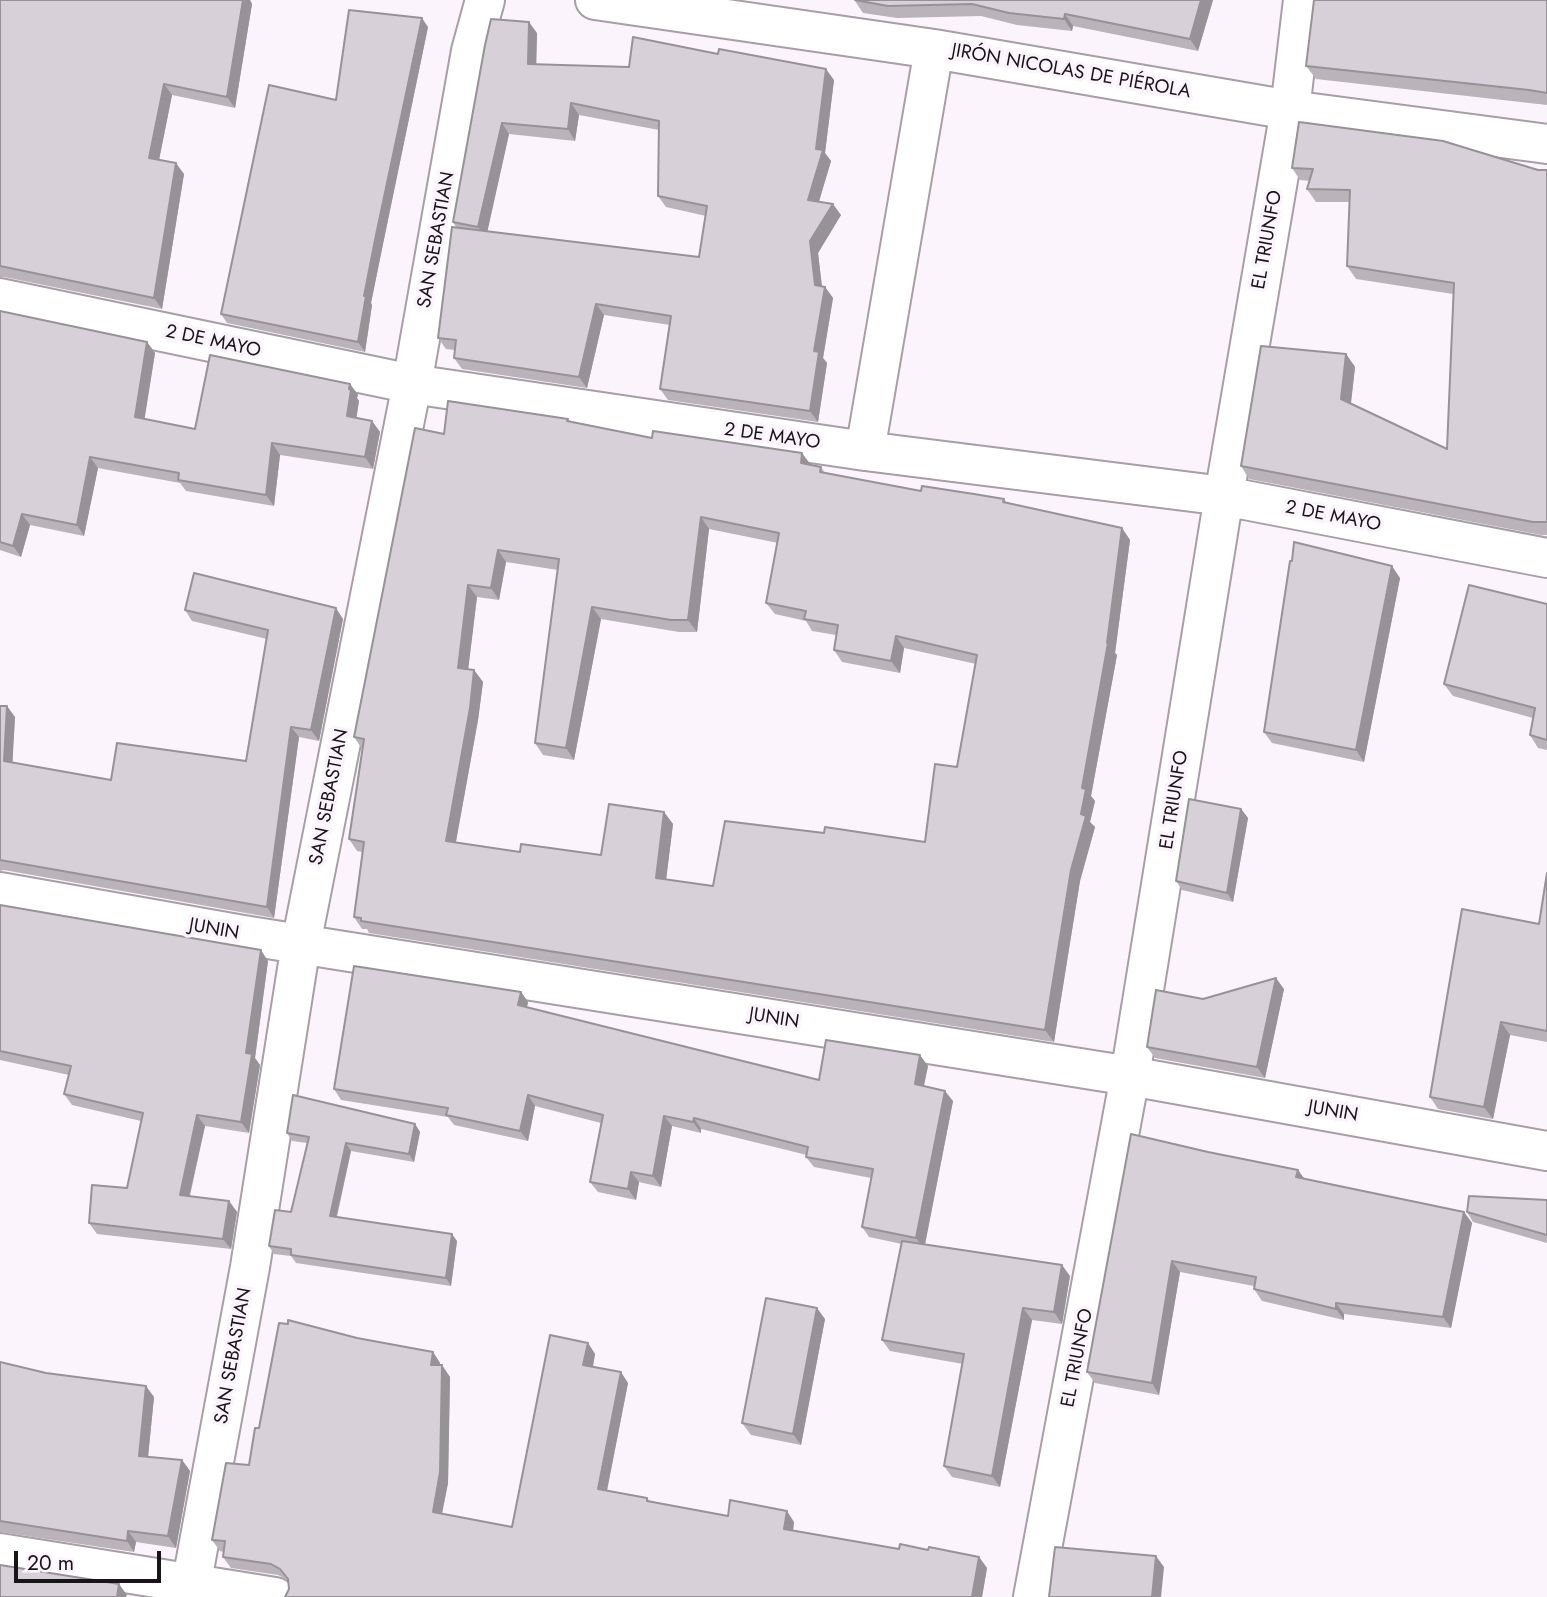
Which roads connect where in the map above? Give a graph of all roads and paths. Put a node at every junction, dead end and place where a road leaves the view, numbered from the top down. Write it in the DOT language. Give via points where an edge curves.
graph roads {
  1 [pos="485,0"];
  2 [pos="595,0"];
  3 [pos="1303,0"];
  4 [pos="934,49"];
  5 [pos="1290,110"];
  6 [pos="1547,144"];
  7 [pos="0,298"];
  8 [pos="412,384"];
  9 [pos="865,451"];
  10 [pos="1224,496"];
  11 [pos="1547,558"];
  12 [pos="0,892"];
  13 [pos="301,944"];
  14 [pos="1130,1076"];
  15 [pos="1547,1151"];
  16 [pos="0,1553"];
  17 [pos="190,1590"];
  18 [pos="275,1597"];
  19 [pos="1033,1597"];
  1 -- 8 [label="street, SAN SEBASTIAN" via="471,51"];
  2 -- 4 [label="street, JIRÓN NICOLAS DE PIÉROLA"];
  3 -- 5 [label="street, EL TRIUNFO"];
  4 -- 5 [label="street, JIRÓN NICOLAS DE PIÉROLA"];
  4 -- 9 [label="street"];
  5 -- 6 [label="street, JIRÓN NICOLAS DE PIÉROLA"];
  5 -- 10 [label="street, EL TRIUNFO"];
  7 -- 8 [label="street, 2 DE MAYO"];
  8 -- 9 [label="street, 2 DE MAYO"];
  8 -- 13 [label="street, SAN SEBASTIAN"];
  9 -- 10 [label="street, 2 DE MAYO"];
  10 -- 11 [label="street, 2 DE MAYO"];
  10 -- 14 [label="street, EL TRIUNFO"];
  12 -- 13 [label="street, JUNIN"];
  13 -- 14 [label="street, JUNIN"];
  13 -- 17 [label="street, SAN SEBASTIAN" via="250,1267"];
  14 -- 15 [label="street, JUNIN"];
  14 -- 19 [label="street, EL TRIUNFO"];
  16 -- 17 [label="street"];
  17 -- 18 [label="street"];
}
